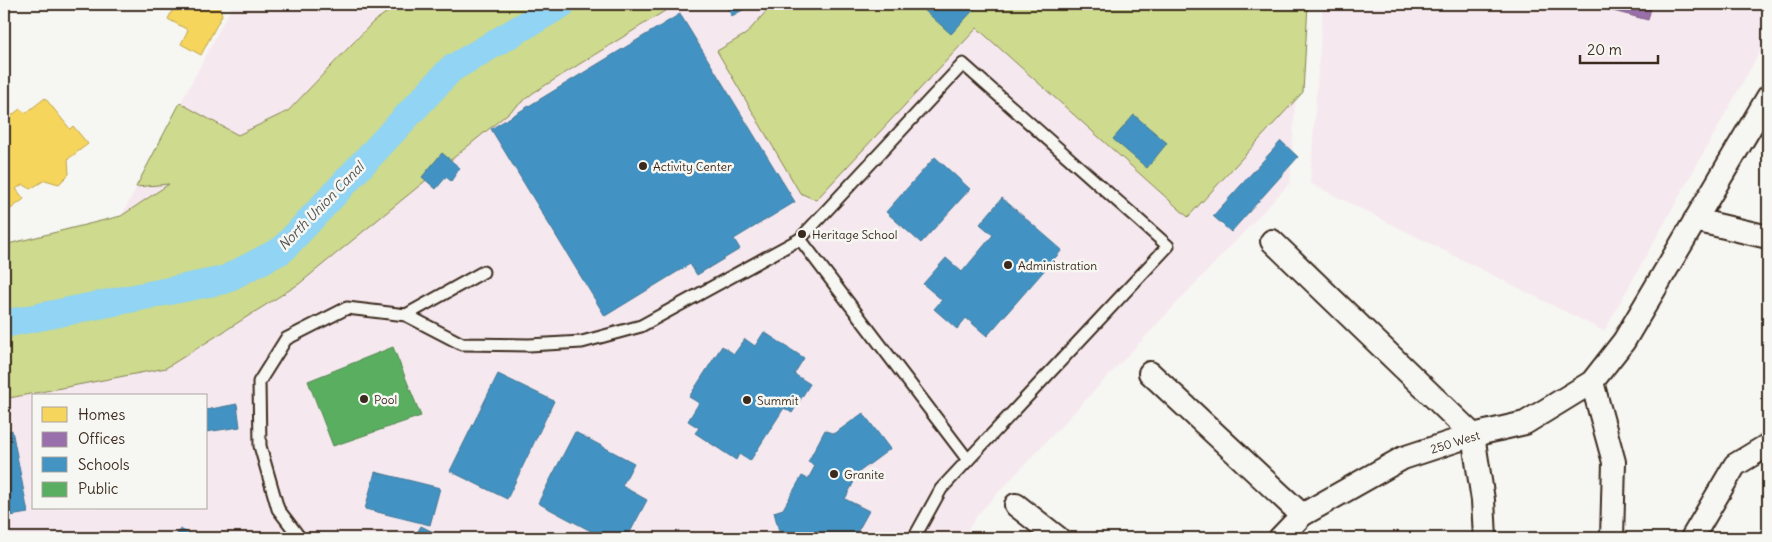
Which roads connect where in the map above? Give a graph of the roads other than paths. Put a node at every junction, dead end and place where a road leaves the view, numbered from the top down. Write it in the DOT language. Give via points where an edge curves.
graph roads {
  1 [pos="1768,96"];
  2 [pos="1695,220"];
  3 [pos="1768,236"];
  4 [pos="800,239"];
  5 [pos="1272,241"];
  6 [pos="483,272"];
  7 [pos="406,315"];
  8 [pos="1150,373"];
  9 [pos="1592,382"];
  10 [pos="1473,435"];
  11 [pos="1768,446"];
  12 [pos="968,460"];
  13 [pos="1016,505"];
  14 [pos="1302,515"];
  15 [pos="300,538"];
  16 [pos="914,538"];
  17 [pos="1058,538"];
  18 [pos="1280,538"];
  19 [pos="1485,538"];
  20 [pos="1612,538"];
  21 [pos="1692,538"];
  1 -- 2 [label="street, 250 West"];
  2 -- 3 [label="street"];
  2 -- 9 [label="street, 250 West" via="1624,340"];
  4 -- 7 [label="lane" via="640,326 582,342 528,346 462,344"];
  4 -- 12 [label="lane"];
  4 -- 12 [label="lane" via="963,64 1168,246"];
  5 -- 10 [label="street"];
  6 -- 7 [label="lane"];
  7 -- 15 [label="lane" via="347,308 286,339 259,382 260,446 278,509"];
  8 -- 14 [label="street"];
  9 -- 10 [label="street, 250 West" via="1525,423"];
  9 -- 20 [label="street" via="1614,462"];
  10 -- 14 [label="street, 250 West" via="1403,458"];
  10 -- 19 [label="street" via="1484,500"];
  11 -- 21 [label="street" via="1734,465"];
  12 -- 16 [label="lane" via="941,489"];
  13 -- 17 [label="street"];
  14 -- 18 [label="street, 250 West"];
}
